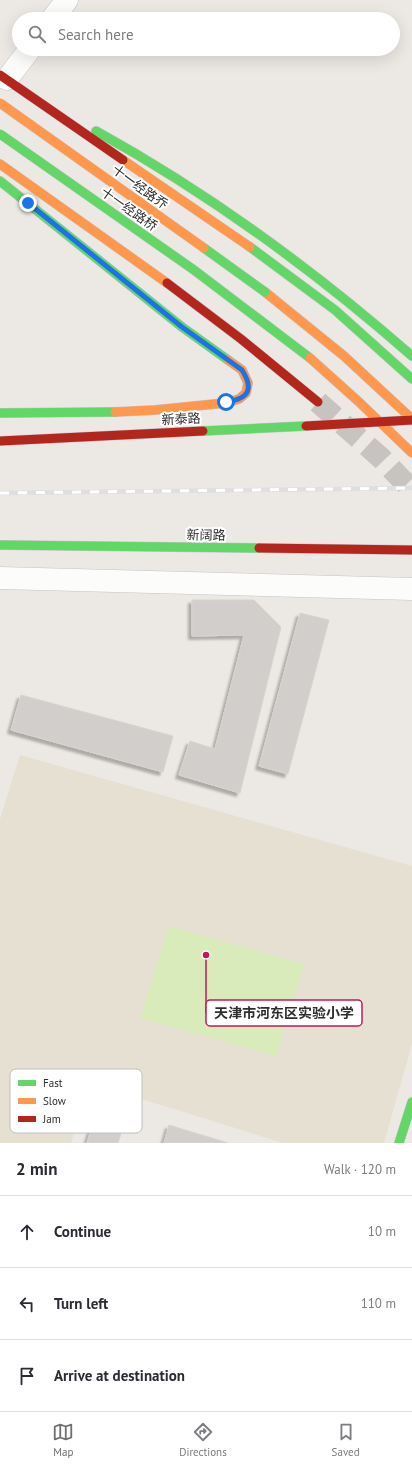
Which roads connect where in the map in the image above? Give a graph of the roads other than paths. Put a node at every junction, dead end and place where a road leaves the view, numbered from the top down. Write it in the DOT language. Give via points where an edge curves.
graph roads {
  1 [pos="67,0"];
  2 [pos="58,12"];
  3 [pos="23,56"];
  4 [pos="3,77"];
  5 [pos="27,102"];
  6 [pos="0,103"];
  7 [pos="0,134"];
  8 [pos="0,140"];
  9 [pos="0,164"];
  10 [pos="0,181"];
  11 [pos="412,356"];
  12 [pos="412,379"];
  13 [pos="318,402"];
  14 [pos="0,413"];
  15 [pos="412,419"];
  16 [pos="0,441"];
  17 [pos="412,453"];
  18 [pos="0,546"];
  19 [pos="412,550"];
  20 [pos="0,578"];
  21 [pos="412,589"];
  22 [pos="412,1102"];
  23 [pos="400,1143"];
  1 -- 2 [label="street"];
  3 -- 4 [label="street"];
  4 -- 5 [label="main road"];
  5 -- 8 [label="main road"];
  5 -- 11 [label="main road" via="145,158 225,210 364,314"];
  5 -- 12 [label="main road" via="256,251 334,310"];
  6 -- 15 [label="main road, 十一经路乔, bridge" via="265,292 344,356"];
  7 -- 17 [label="main road, 十一经路桥, bridge" via="194,270 311,359"];
  9 -- 13 [label="main road" via="191,300 275,364"];
  10 -- 14 [label="main road" via="182,327 242,370 249,386 244,396 237,400 138,411"];
  15 -- 16 [label="main road, 新泰路, bridge"];
  18 -- 19 [label="main road, 新阔路"];
  20 -- 21 [label="street"];
  22 -- 23 [label="main road"];
}
